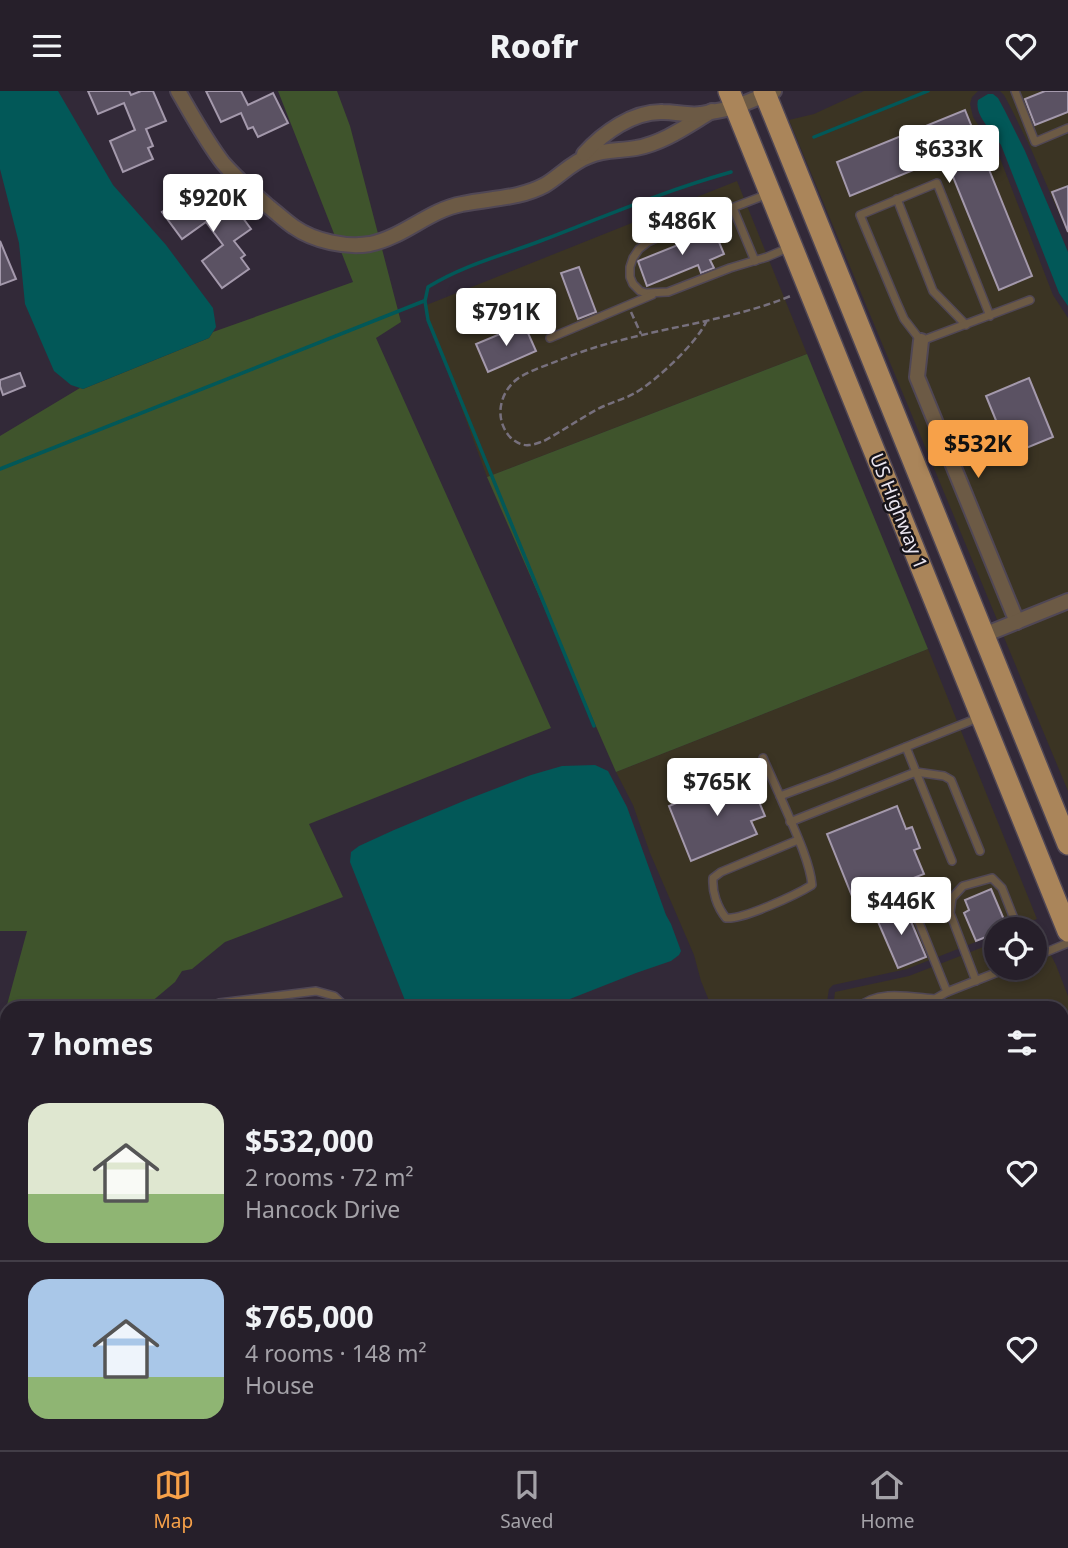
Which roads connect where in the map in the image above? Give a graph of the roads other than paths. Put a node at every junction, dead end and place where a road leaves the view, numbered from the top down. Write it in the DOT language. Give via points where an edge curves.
graph roads {
  1 [pos="178,91"];
  2 [pos="1015,91"];
  3 [pos="768,92"];
  4 [pos="733,99"];
  5 [pos="712,111"];
  6 [pos="1068,128"];
  7 [pos="577,162"];
  8 [pos="771,193"];
  9 [pos="897,199"];
  10 [pos="733,208"];
  11 [pos="792,246"];
  12 [pos="755,261"];
  13 [pos="656,293"];
  14 [pos="1030,300"];
  15 [pos="990,316"];
  16 [pos="966,325"];
  17 [pos="550,338"];
  18 [pos="921,341"];
  19 [pos="933,597"];
  20 [pos="1068,601"];
  21 [pos="1017,622"];
  22 [pos="984,635"];
  23 [pos="982,717"];
  24 [pos="906,747"];
  25 [pos="763,758"];
  26 [pos="916,772"];
  27 [pos="780,796"];
  28 [pos="790,822"];
  29 [pos="798,840"];
  30 [pos="1068,844"];
  31 [pos="980,851"];
  32 [pos="952,861"];
  33 [pos="912,905"];
  34 [pos="1013,917"];
  35 [pos="1068,931"];
  36 [pos="1068,943"];
  37 [pos="1047,952"];
  38 [pos="984,978"];
  39 [pos="976,981"];
  40 [pos="947,992"];
  41 [pos="235,1001"];
  42 [pos="339,1001"];
  43 [pos="868,1001"];
  44 [pos="911,1001"];
  45 [pos="937,1001"];
  1 -- 7 [label="street" via="223,162 245,186 295,228 347,245 385,240 461,204 523,194"];
  2 -- 6 [label="lane" via="1035,142"];
  3 -- 4 [label="street"];
  3 -- 22 [label="main road, US Highway 1"];
  4 -- 5 [label="street"];
  4 -- 8 [label="main road, US Highway 1"];
  5 -- 7 [label="street" via="663,139 603,151"];
  5 -- 7 [label="street" via="649,112 633,117"];
  8 -- 10 [label="lane"];
  8 -- 11 [label="main road, US Highway 1"];
  9 -- 15 [label="lane" via="937,183"];
  9 -- 16 [label="lane" via="933,291"];
  9 -- 18 [label="lane" via="860,215 904,319"];
  10 -- 12 [label="lane"];
  10 -- 13 [label="lane" via="639,249 630,277 640,291"];
  11 -- 12 [label="lane"];
  11 -- 19 [label="main road, US Highway 1"];
  12 -- 13 [label="lane"];
  13 -- 17 [label="lane"];
  14 -- 15 [label="lane"];
  15 -- 16 [label="lane"];
  16 -- 18 [label="lane"];
  18 -- 21 [label="street" via="917,377"];
  19 -- 22 [label="main road"];
  19 -- 23 [label="main road, US Highway 1"];
  20 -- 21 [label="street"];
  21 -- 22 [label="street"];
  22 -- 30 [label="main road, US Highway 1"];
  23 -- 24 [label="lane"];
  23 -- 35 [label="main road, US Highway 1"];
  24 -- 26 [label="lane"];
  24 -- 27 [label="lane"];
  25 -- 27 [label="lane"];
  26 -- 28 [label="lane"];
  26 -- 31 [label="lane" via="951,780"];
  26 -- 32 [label="lane"];
  27 -- 28 [label="lane"];
  28 -- 29 [label="lane"];
  29 -- 29 [label="lane" via="812,885 745,915 726,918 712,888 713,879"];
  33 -- 40 [label="lane"];
  34 -- 39 [label="lane" via="1002,888 992,878 963,886 952,898 950,913"];
  36 -- 37 [label="lane"];
  38 -- 39 [label="lane"];
  39 -- 40 [label="lane"];
  40 -- 45 [label="lane"];
  41 -- 42 [label="lane" via="316,991"];
  43 -- 44 [label="lane" via="880,997"];
}
